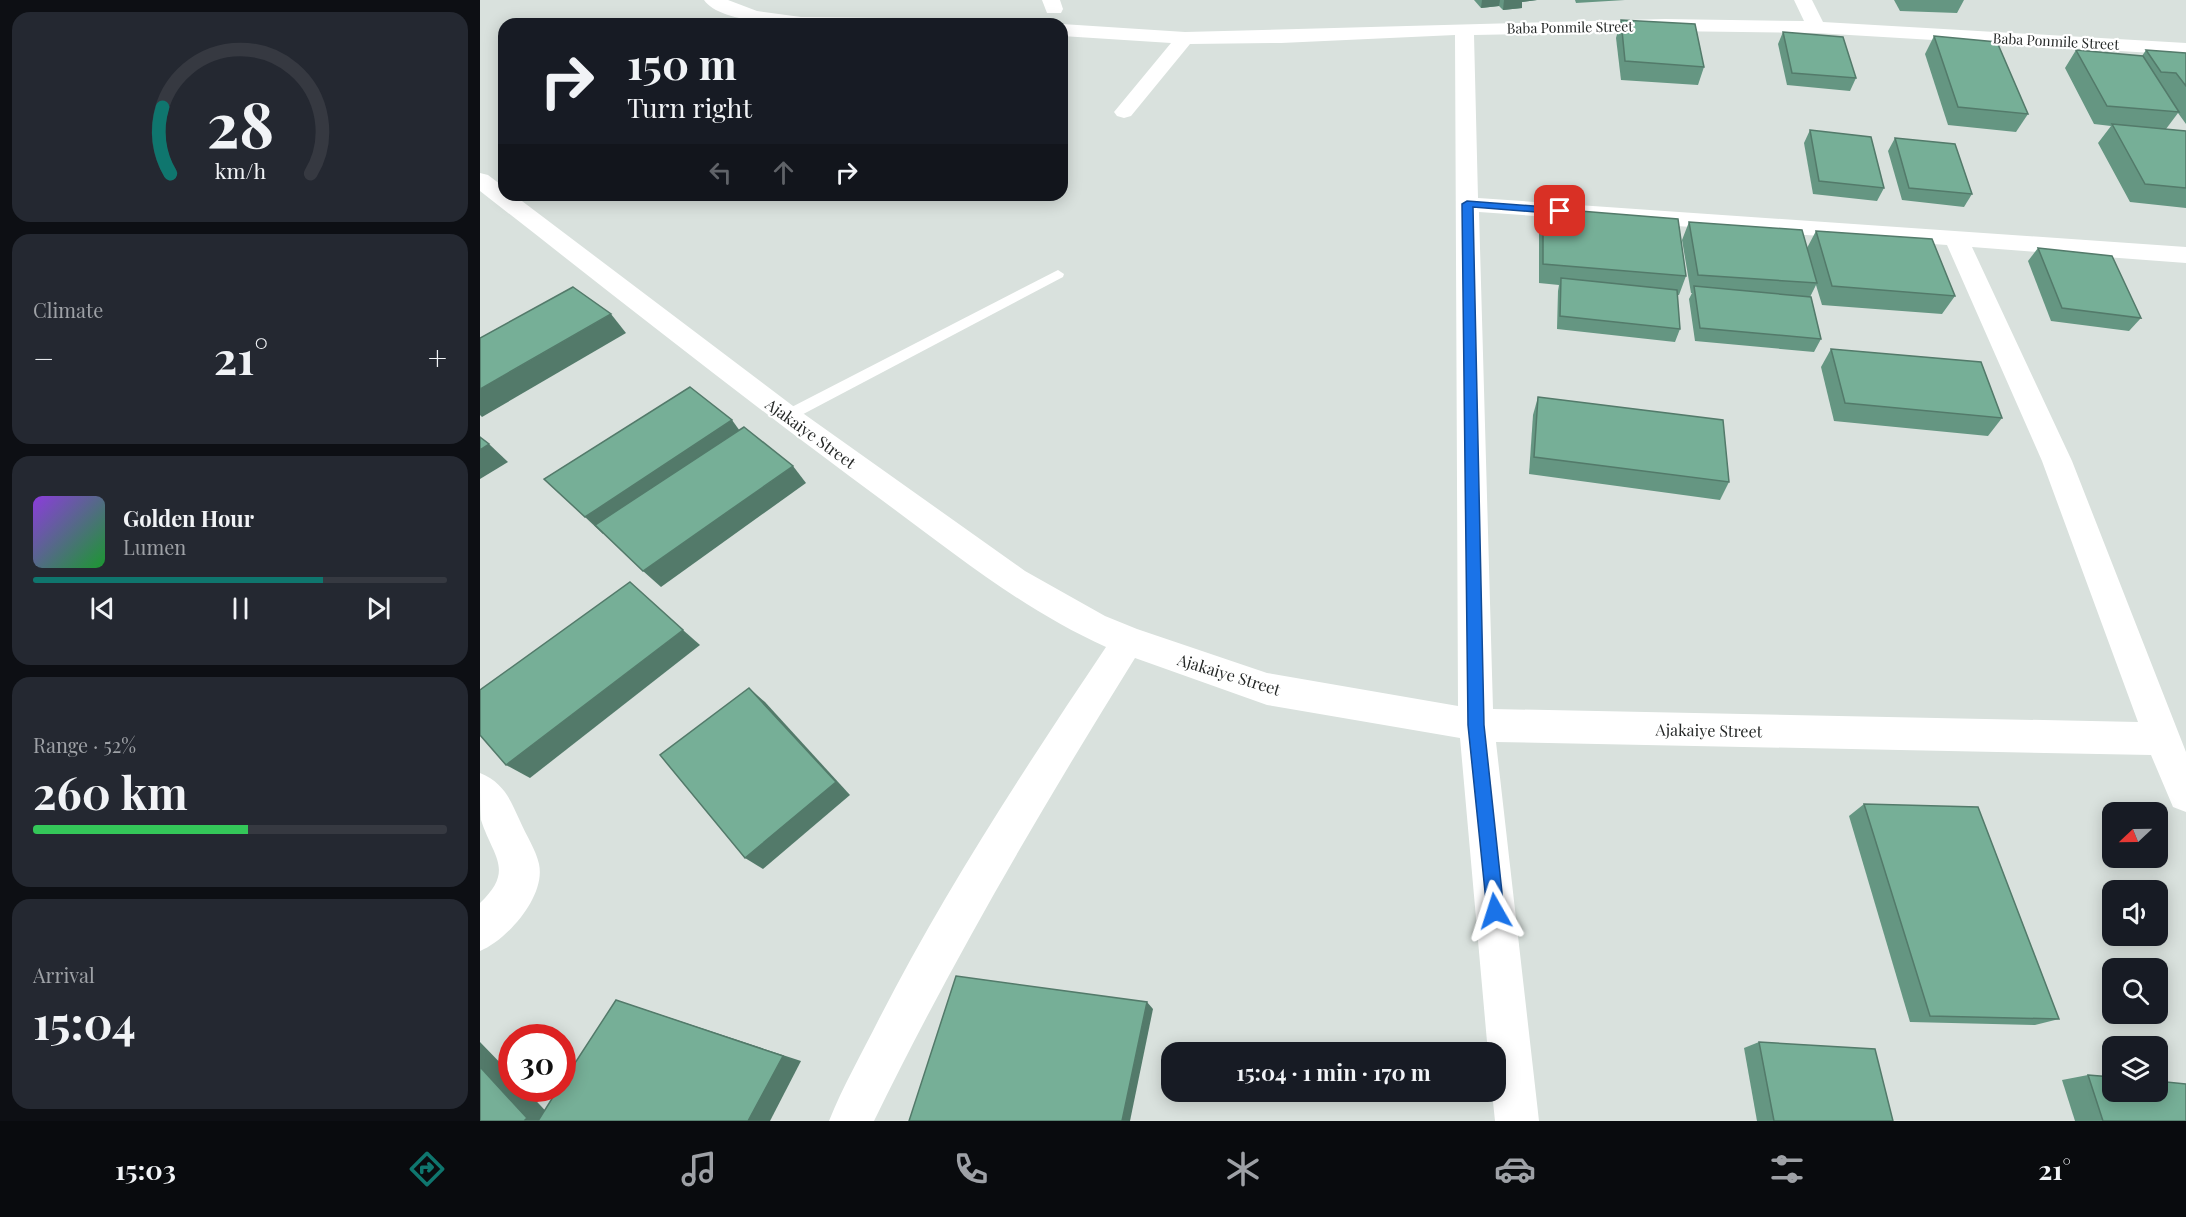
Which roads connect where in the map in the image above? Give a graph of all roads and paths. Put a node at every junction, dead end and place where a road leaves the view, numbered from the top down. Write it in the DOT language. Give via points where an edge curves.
graph roads {
  1 [pos="713,0"];
  2 [pos="1803,0"];
  3 [pos="767,18"];
  4 [pos="1816,27"];
  5 [pos="1464,29"];
  6 [pos="1068,30"];
  7 [pos="1185,38"];
  8 [pos="2186,49"];
  9 [pos="1124,112"];
  10 [pos="480,180"];
  11 [pos="498,194"];
  12 [pos="507,201"];
  13 [pos="1467,204"];
  14 [pos="1956,239"];
  15 [pos="2186,255"];
  16 [pos="1058,274"];
  17 [pos="787,416"];
  18 [pos="1128,641"];
  19 [pos="1476,725"];
  20 [pos="2162,739"];
  21 [pos="480,791"];
  22 [pos="2186,794"];
  23 [pos="480,931"];
  24 [pos="851,1121"];
  25 [pos="1517,1121"];
  1 -- 3 [label="street"];
  2 -- 4 [label="street"];
  4 -- 5 [label="street, Baba Ponmile Street"];
  4 -- 8 [label="street, Baba Ponmile Street"];
  5 -- 7 [label="street, Baba Ponmile Street"];
  5 -- 13 [label="street"];
  6 -- 7 [label="street, Baba Ponmile Street"];
  7 -- 9 [label="street"];
  10 -- 11 [label="street, Ajakaiye Street"];
  12 -- 17 [label="street, Ajakaiye Street"];
  13 -- 14 [label="street"];
  13 -- 19 [label="street"];
  14 -- 15 [label="street"];
  14 -- 20 [label="street" via="2057,461"];
  16 -- 17 [label="lane"];
  17 -- 18 [label="street, Ajakaiye Street" via="1014,579 1093,626"];
  18 -- 19 [label="street, Ajakaiye Street" via="1267,689"];
  18 -- 24 [label="street" via="975,888"];
  19 -- 20 [label="street, Ajakaiye Street"];
  19 -- 25 [label="street"];
  20 -- 22 [label="street"];
  21 -- 23 [label="street" via="494,807 520,865 518,886 505,907"];
}
